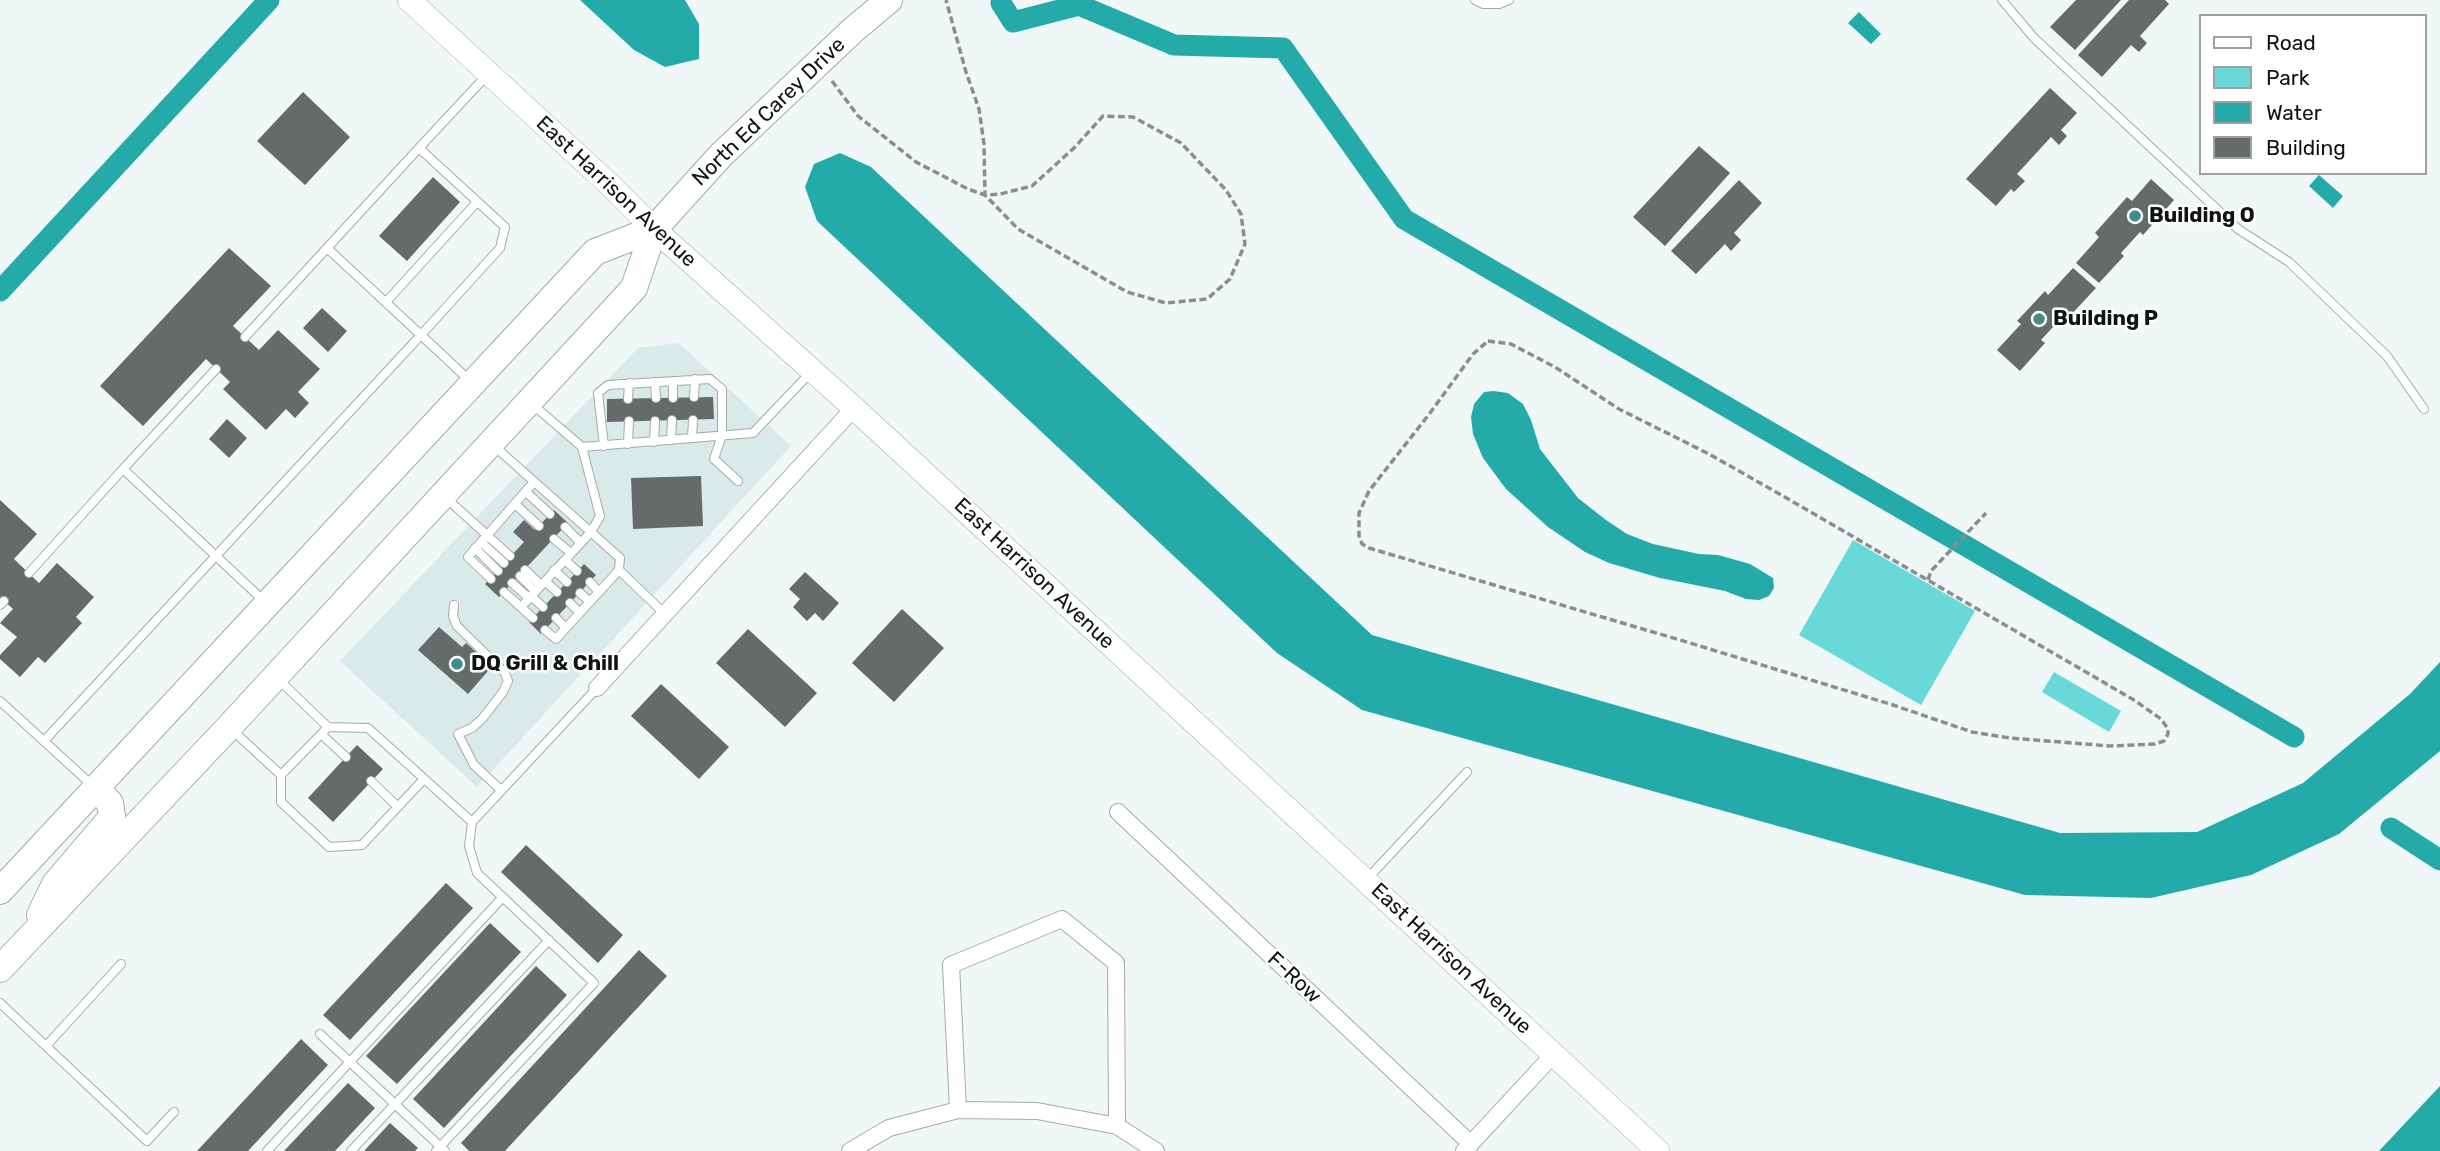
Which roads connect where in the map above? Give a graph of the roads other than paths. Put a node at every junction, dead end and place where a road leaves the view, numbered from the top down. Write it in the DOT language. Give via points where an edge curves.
graph roads {
  1 [pos="408,0"];
  2 [pos="889,0"];
  3 [pos="1475,0"];
  4 [pos="1509,0"];
  5 [pos="2001,0"];
  6 [pos="489,74"];
  7 [pos="419,148"];
  8 [pos="477,202"];
  9 [pos="654,229"];
  10 [pos="327,248"];
  11 [pos="386,302"];
  12 [pos="421,335"];
  13 [pos="245,337"];
  14 [pos="216,369"];
  15 [pos="812,371"];
  16 [pos="695,380"];
  17 [pos="673,381"];
  18 [pos="655,382"];
  19 [pos="473,383"];
  20 [pos="629,383"];
  21 [pos="694,397"];
  22 [pos="628,398"];
  23 [pos="656,398"];
  24 [pos="673,398"];
  25 [pos="529,401"];
  26 [pos="854,408"];
  27 [pos="2424,409"];
  28 [pos="693,420"];
  29 [pos="629,421"];
  30 [pos="655,421"];
  31 [pos="672,421"];
  32 [pos="722,435"];
  33 [pos="692,438"];
  34 [pos="671,440"];
  35 [pos="654,442"];
  36 [pos="490,443"];
  37 [pos="628,444"];
  38 [pos="604,446"];
  39 [pos="582,447"];
  40 [pos="123,469"];
  41 [pos="738,481"];
  42 [pos="534,482"];
  43 [pos="526,492"];
  44 [pos="443,495"];
  45 [pos="515,504"];
  46 [pos="550,514"];
  47 [pos="539,526"];
  48 [pos="565,527"];
  49 [pos="591,532"];
  50 [pos="554,539"];
  51 [pos="481,542"];
  52 [pos="581,543"];
  53 [pos="216,556"];
  54 [pos="568,557"];
  55 [pos="507,560"];
  56 [pos="498,570"];
  57 [pos="554,570"];
  58 [pos="619,570"];
  59 [pos="577,571"];
  60 [pos="29,573"];
  61 [pos="522,573"];
  62 [pos="491,579"];
  63 [pos="567,582"];
  64 [pos="590,582"];
  65 [pos="512,583"];
  66 [pos="536,590"];
  67 [pos="505,592"];
  68 [pos="557,592"];
  69 [pos="600,592"];
  70 [pos="580,593"];
  71 [pos="590,602"];
  72 [pos="570,603"];
  73 [pos="267,604"];
  74 [pos="454,605"];
  75 [pos="521,607"];
  76 [pos="544,607"];
  77 [pos="580,613"];
  78 [pos="665,614"];
  79 [pos="533,618"];
  80 [pos="556,618"];
  81 [pos="566,628"];
  82 [pos="545,630"];
  83 [pos="275,676"];
  84 [pos="597,688"];
  85 [pos="0,701"];
  86 [pos="229,727"];
  87 [pos="325,730"];
  88 [pos="44,741"];
  89 [pos="346,757"];
  90 [pos="1467,772"];
  91 [pos="281,775"];
  92 [pos="424,779"];
  93 [pos="372,781"];
  94 [pos="96,788"];
  95 [pos="501,790"];
  96 [pos="398,807"];
  97 [pos="1118,812"];
  98 [pos="472,822"];
  99 [pos="1366,880"];
  100 [pos="0,891"];
  101 [pos="503,897"];
  102 [pos="31,936"];
  103 [pos="549,940"];
  104 [pos="121,964"];
  105 [pos="0,969"];
  106 [pos="0,1003"];
  107 [pos="320,1034"];
  108 [pos="46,1046"];
  109 [pos="1553,1055"];
  110 [pos="349,1062"];
  111 [pos="395,1104"];
  112 [pos="958,1110"];
  113 [pos="174,1112"];
  114 [pos="1117,1126"];
  115 [pos="1468,1147"];
  116 [pos="440,1150"];
  117 [pos="267,1151"];
  118 [pos="351,1151"];
  119 [pos="850,1151"];
  120 [pos="1156,1151"];
  121 [pos="1658,1151"];
  1 -- 6 [label="main road, East Harrison Avenue"];
  2 -- 9 [label="main road, North Ed Carey Drive" via="721,155"];
  3 -- 4 [label="lane" via="1483,4"];
  5 -- 27 [label="lane" via="2034,38 2230,221 2289,262 2387,356"];
  6 -- 7 [label="lane"];
  6 -- 9 [label="main road, East Harrison Avenue"];
  7 -- 8 [label="lane"];
  7 -- 10 [label="lane"];
  8 -- 11 [label="lane"];
  8 -- 12 [label="lane" via="505,227 500,248"];
  9 -- 15 [label="main road, East Harrison Avenue"];
  9 -- 19 [label="main road" via="594,252"];
  9 -- 25 [label="main road" via="634,288"];
  10 -- 11 [label="lane"];
  10 -- 13 [label="lane"];
  11 -- 12 [label="lane"];
  12 -- 19 [label="lane"];
  12 -- 53 [label="lane"];
  14 -- 40 [label="lane"];
  15 -- 26 [label="main road, East Harrison Avenue"];
  15 -- 32 [label="lane" via="753,433"];
  16 -- 17 [label="lane"];
  16 -- 21 [label="lane"];
  16 -- 32 [label="lane" via="710,379 722,389"];
  17 -- 18 [label="lane"];
  17 -- 24 [label="lane"];
  18 -- 20 [label="lane"];
  18 -- 23 [label="lane"];
  19 -- 73 [label="main road"];
  20 -- 22 [label="lane"];
  20 -- 38 [label="lane" via="608,385 598,393"];
  25 -- 36 [label="main road"];
  25 -- 39 [label="lane"];
  26 -- 78 [label="street"];
  26 -- 99 [label="main road, East Harrison Avenue"];
  28 -- 33 [label="lane"];
  29 -- 37 [label="lane"];
  30 -- 35 [label="lane"];
  31 -- 34 [label="lane"];
  32 -- 33 [label="lane"];
  32 -- 41 [label="lane" via="714,459"];
  33 -- 34 [label="lane"];
  34 -- 35 [label="lane"];
  35 -- 37 [label="lane"];
  36 -- 42 [label="lane"];
  36 -- 44 [label="main road"];
  37 -- 38 [label="lane"];
  38 -- 39 [label="lane"];
  39 -- 49 [label="lane" via="600,516"];
  40 -- 53 [label="lane"];
  40 -- 60 [label="lane"];
  42 -- 43 [label="lane"];
  42 -- 49 [label="lane"];
  43 -- 45 [label="lane"];
  43 -- 46 [label="lane"];
  44 -- 51 [label="lane"];
  44 -- 83 [label="main road"];
  45 -- 47 [label="lane"];
  45 -- 51 [label="lane"];
  48 -- 52 [label="lane"];
  49 -- 52 [label="lane"];
  49 -- 58 [label="lane" via="620,558"];
  50 -- 54 [label="lane"];
  51 -- 55 [label="lane"];
  51 -- 56 [label="lane"];
  51 -- 62 [label="lane" via="468,557"];
  52 -- 54 [label="lane"];
  53 -- 73 [label="lane"];
  53 -- 88 [label="lane"];
  54 -- 57 [label="lane"];
  54 -- 59 [label="lane"];
  57 -- 63 [label="lane"];
  57 -- 66 [label="lane"];
  58 -- 69 [label="lane"];
  58 -- 78 [label="lane"];
  61 -- 66 [label="lane"];
  64 -- 69 [label="lane"];
  65 -- 66 [label="lane"];
  66 -- 68 [label="lane"];
  66 -- 75 [label="lane"];
  66 -- 76 [label="lane"];
  67 -- 75 [label="lane"];
  69 -- 71 [label="lane"];
  70 -- 71 [label="lane"];
  71 -- 77 [label="lane"];
  72 -- 77 [label="lane"];
  73 -- 94 [label="main road"];
  74 -- 95 [label="lane" via="457,626 508,681 482,719 458,734 474,765"];
  75 -- 79 [label="lane"];
  77 -- 81 [label="lane"];
  78 -- 84 [label="street"];
  80 -- 81 [label="lane"];
  81 -- 82 [label="lane" via="556,639"];
  83 -- 86 [label="main road"];
  83 -- 87 [label="lane"];
  84 -- 95 [label="lane"];
  85 -- 88 [label="lane"];
  86 -- 91 [label="lane"];
  86 -- 102 [label="main road"];
  87 -- 89 [label="lane"];
  87 -- 91 [label="lane"];
  87 -- 92 [label="lane" via="368,728"];
  88 -- 94 [label="lane"];
  90 -- 99 [label="lane"];
  91 -- 96 [label="lane" via="281,802 329,847 362,845"];
  92 -- 96 [label="lane"];
  92 -- 98 [label="lane"];
  93 -- 96 [label="lane"];
  94 -- 100 [label="main road"];
  94 -- 102 [label="main road" via="110,803 112,817 55,884"];
  95 -- 98 [label="lane"];
  97 -- 115 [label="street, F-Row"];
  98 -- 101 [label="lane" via="469,846 477,873"];
  99 -- 109 [label="main road, East Harrison Avenue"];
  101 -- 103 [label="lane"];
  101 -- 110 [label="lane"];
  102 -- 105 [label="main road"];
  103 -- 111 [label="lane"];
  103 -- 116 [label="lane" via="593,983"];
  104 -- 108 [label="lane"];
  106 -- 108 [label="lane"];
  107 -- 110 [label="lane"];
  108 -- 113 [label="lane" via="147,1141"];
  109 -- 115 [label="street"];
  109 -- 121 [label="main road, East Harrison Avenue"];
  110 -- 111 [label="lane"];
  110 -- 117 [label="lane"];
  111 -- 116 [label="lane"];
  111 -- 118 [label="lane"];
  112 -- 114 [label="street" via="1037,1111"];
  112 -- 114 [label="street" via="951,965 1062,919 1116,963"];
  112 -- 119 [label="street" via="888,1128"];
  114 -- 120 [label="street"];
}
